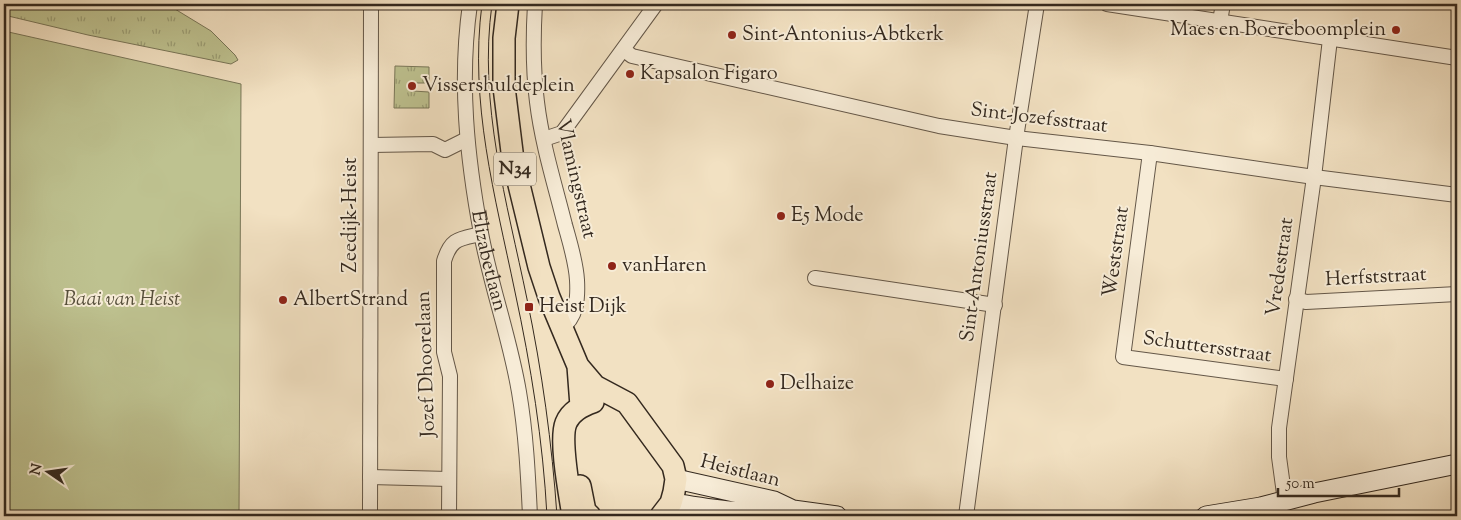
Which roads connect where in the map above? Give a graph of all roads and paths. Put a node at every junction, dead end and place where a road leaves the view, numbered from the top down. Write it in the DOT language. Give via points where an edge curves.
graph roads {
  1 [pos="371,4"];
  2 [pos="470,4"];
  3 [pos="508,4"];
  4 [pos="535,4"];
  5 [pos="656,4"];
  6 [pos="1037,4"];
  7 [pos="1107,4"];
  8 [pos="1223,4"];
  9 [pos="1220,21"];
  10 [pos="1330,39"];
  11 [pos="624,50"];
  12 [pos="1457,58"];
  13 [pos="1016,138"];
  14 [pos="467,139"];
  15 [pos="544,140"];
  16 [pos="371,145"];
  17 [pos="1150,153"];
  18 [pos="1314,177"];
  19 [pos="1457,195"];
  20 [pos="481,234"];
  21 [pos="816,278"];
  22 [pos="1457,294"];
  23 [pos="1296,299"];
  24 [pos="995,305"];
  25 [pos="561,328"];
  26 [pos="1123,357"];
  27 [pos="578,366"];
  28 [pos="1286,379"];
  29 [pos="627,403"];
  30 [pos="581,406"];
  31 [pos="1457,464"];
  32 [pos="566,465"];
  33 [pos="370,477"];
  34 [pos="449,479"];
  35 [pos="676,479"];
  36 [pos="1285,501"];
  37 [pos="666,510"];
  38 [pos="792,510"];
  39 [pos="713,512"];
  40 [pos="370,516"];
  41 [pos="449,516"];
  42 [pos="530,516"];
  43 [pos="573,516"];
  44 [pos="590,516"];
  45 [pos="837,516"];
  46 [pos="966,516"];
  47 [pos="1206,516"];
  1 -- 16 [label="street, Zeedijk-Heist"];
  2 -- 14 [label="street, Elizabetlaan" via="465,79"];
  3 -- 25 [label="main road, N34" via="504,87 513,160 539,267"];
  4 -- 15 [label="street, Vlamingstraat" via="533,44 537,103"];
  5 -- 11 [label="street"];
  6 -- 13 [label="street, Sint-Antoniusstraat"];
  7 -- 9 [label="street"];
  8 -- 9 [label="street"];
  9 -- 10 [label="street"];
  10 -- 12 [label="street"];
  10 -- 18 [label="street, Vredestraat"];
  11 -- 13 [label="street, Sint-Jozefsstraat" via="632,56 939,126"];
  11 -- 15 [label="street" via="562,133"];
  13 -- 17 [label="street, Sint-Jozefsstraat"];
  13 -- 24 [label="street, Sint-Antoniusstraat"];
  14 -- 16 [label="street" via="445,150 434,144"];
  14 -- 20 [label="street, Elizabetlaan"];
  15 -- 25 [label="street, Vlamingstraat" via="576,268 574,312 570,322"];
  16 -- 33 [label="street, Zeedijk-Heist"];
  17 -- 18 [label="street, Sint-Jozefsstraat"];
  17 -- 26 [label="street, Weststraat"];
  18 -- 19 [label="street, Sint-Jozefsstraat"];
  18 -- 23 [label="street, Vredestraat"];
  20 -- 34 [label="street, Jozef Dhoorelaan" via="459,239 448,247 444,261 444,352 450,376"];
  20 -- 42 [label="street, Elizabetlaan" via="518,390"];
  21 -- 24 [label="street"];
  22 -- 23 [label="street, Herfststraat" via="1306,302"];
  23 -- 28 [label="street, Vredestraat"];
  24 -- 46 [label="street, Sint-Antoniusstraat"];
  25 -- 27 [label="main road, N34"];
  26 -- 28 [label="street, Schuttersstraat"];
  27 -- 29 [label="main road, N34" via="595,386"];
  27 -- 30 [label="main road, N34"];
  28 -- 36 [label="street, Vredestraat" via="1279,447"];
  29 -- 30 [label="main road" via="594,402"];
  29 -- 35 [label="main road, N34" via="673,466"];
  30 -- 32 [label="main road" via="566,422"];
  31 -- 36 [label="main road"];
  32 -- 43 [label="main road"];
  32 -- 44 [label="main road" via="578,472 586,511"];
  33 -- 34 [label="street"];
  33 -- 40 [label="street, Zeedijk-Heist"];
  34 -- 41 [label="street, Jozef Dhoorelaan"];
  35 -- 37 [label="main road"];
  35 -- 38 [label="main road, Heistlaan" via="774,501"];
  36 -- 47 [label="main road"];
  37 -- 39 [label="main road, Heistlaan"];
  38 -- 39 [label="main road, Heistlaan"];
  38 -- 45 [label="main road, Heistlaan"];
}
